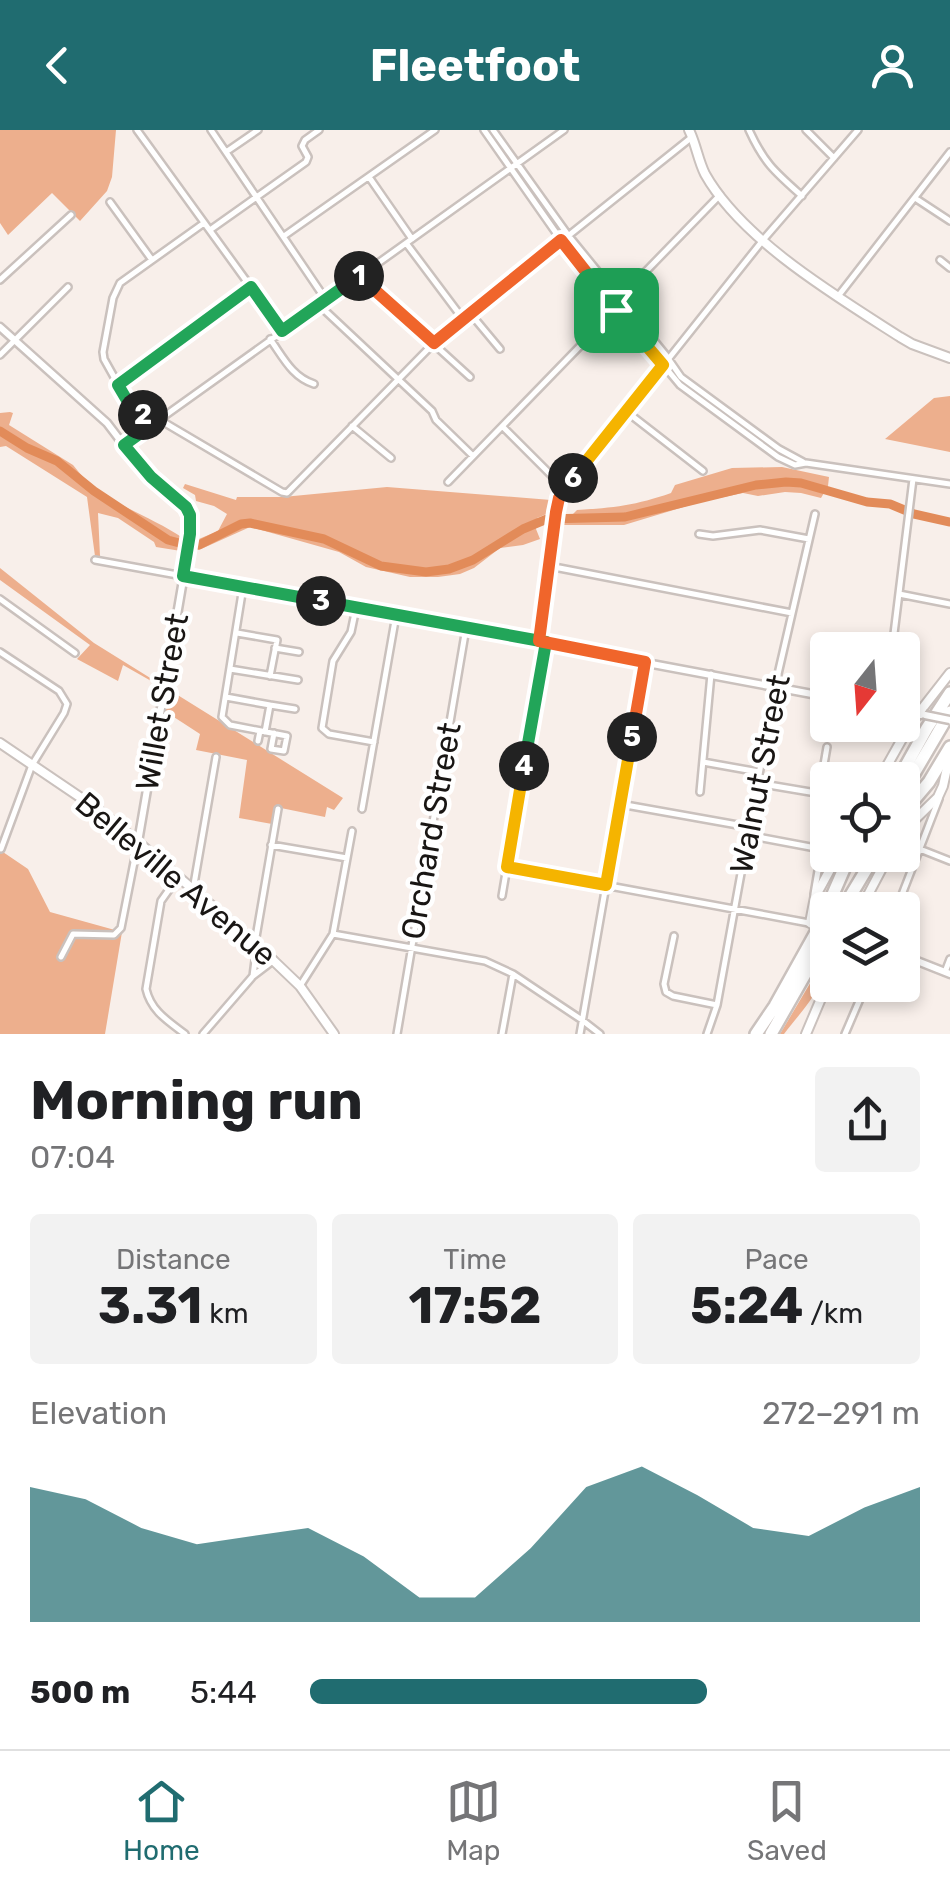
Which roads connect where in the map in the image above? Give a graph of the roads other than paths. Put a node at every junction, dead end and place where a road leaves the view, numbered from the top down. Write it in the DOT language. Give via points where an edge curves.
graph roads {
  1 [pos="138,130"];
  2 [pos="211,130"];
  3 [pos="258,130"];
  4 [pos="320,130"];
  5 [pos="434,130"];
  6 [pos="484,130"];
  7 [pos="492,130"];
  8 [pos="564,130"];
  9 [pos="749,130"];
  10 [pos="806,130"];
  11 [pos="858,130"];
  12 [pos="690,132"];
  13 [pos="226,152"];
  14 [pos="950,152"];
  15 [pos="834,158"];
  16 [pos="513,166"];
  17 [pos="368,177"];
  18 [pos="720,195"];
  19 [pos="802,196"];
  20 [pos="258,197"];
  21 [pos="915,198"];
  22 [pos="110,202"];
  23 [pos="71,216"];
  24 [pos="950,221"];
  25 [pos="204,222"];
  26 [pos="210,230"];
  27 [pos="568,235"];
  28 [pos="284,236"];
  29 [pos="561,240"];
  30 [pos="764,240"];
  31 [pos="409,241"];
  32 [pos="152,260"];
  33 [pos="940,260"];
  34 [pos="950,268"];
  35 [pos="360,276"];
  36 [pos="0,280"];
  37 [pos="68,287"];
  38 [pos="251,287"];
  39 [pos="839,296"];
  40 [pos="619,299"];
  41 [pos="326,300"];
  42 [pos="319,305"];
  43 [pos="616,310"];
  44 [pos="470,313"];
  45 [pos="463,319"];
  46 [pos="0,328"];
  47 [pos="282,331"];
  48 [pos="270,339"];
  49 [pos="15,340"];
  50 [pos="434,343"];
  51 [pos="500,349"];
  52 [pos="0,355"];
  53 [pos="950,358"];
  54 [pos="665,362"];
  55 [pos="470,377"];
  56 [pos="399,380"];
  57 [pos="314,384"];
  58 [pos="118,385"];
  59 [pos="626,412"];
  60 [pos="158,421"];
  61 [pos="352,426"];
  62 [pos="502,427"];
  63 [pos="124,445"];
  64 [pos="473,456"];
  65 [pos="391,458"];
  66 [pos="704,471"];
  67 [pos="913,479"];
  68 [pos="448,482"];
  69 [pos="950,484"];
  70 [pos="565,489"];
  71 [pos="815,514"];
  72 [pos="700,534"];
  73 [pos="809,538"];
  74 [pos="95,560"];
  75 [pos="549,566"];
  76 [pos="183,576"];
  77 [pos="244,587"];
  78 [pos="899,594"];
  79 [pos="0,599"];
  80 [pos="950,604"];
  81 [pos="356,608"];
  82 [pos="792,613"];
  83 [pos="396,615"];
  84 [pos="466,628"];
  85 [pos="894,632"];
  86 [pos="236,633"];
  87 [pos="542,642"];
  88 [pos="275,648"];
  89 [pos="0,652"];
  90 [pos="300,652"];
  91 [pos="76,654"];
  92 [pos="645,662"];
  93 [pos="230,668"];
  94 [pos="950,673"];
  95 [pos="711,674"];
  96 [pos="270,676"];
  97 [pos="298,680"];
  98 [pos="775,686"];
  99 [pos="810,693"];
  100 [pos="950,693"];
  101 [pos="225,696"];
  102 [pos="270,705"];
  103 [pos="295,709"];
  104 [pos="950,712"];
  105 [pos="922,715"];
  106 [pos="950,720"];
  107 [pos="262,731"];
  108 [pos="274,733"];
  109 [pos="258,742"];
  110 [pos="374,742"];
  111 [pos="0,743"];
  112 [pos="827,747"];
  113 [pos="950,750"];
  114 [pos="216,758"];
  115 [pos="703,762"];
  116 [pos="824,762"];
  117 [pos="891,762"];
  118 [pos="908,762"];
  119 [pos="920,763"];
  120 [pos="32,764"];
  121 [pos="759,772"];
  122 [pos="757,783"];
  123 [pos="943,786"];
  124 [pos="700,792"];
  125 [pos="810,792"];
  126 [pos="920,793"];
  127 [pos="620,804"];
  128 [pos="278,809"];
  129 [pos="362,809"];
  130 [pos="920,816"];
  131 [pos="352,831"];
  132 [pos="748,831"];
  133 [pos="138,842"];
  134 [pos="271,845"];
  135 [pos="810,845"];
  136 [pos="1,849"];
  137 [pos="920,849"];
  138 [pos="347,858"];
  139 [pos="950,860"];
  140 [pos="507,867"];
  141 [pos="178,876"];
  142 [pos="606,885"];
  143 [pos="194,890"];
  144 [pos="502,896"];
  145 [pos="735,909"];
  146 [pos="810,925"];
  147 [pos="333,934"];
  148 [pos="674,936"];
  149 [pos="256,944"];
  150 [pos="810,944"];
  151 [pos="412,946"];
  152 [pos="810,947"];
  153 [pos="61,958"];
  154 [pos="950,959"];
  155 [pos="274,960"];
  156 [pos="920,962"];
  157 [pos="947,973"];
  158 [pos="513,974"];
  159 [pos="253,976"];
  160 [pos="300,986"];
  161 [pos="820,1002"];
  162 [pos="859,1002"];
  163 [pos="717,1005"];
  164 [pos="582,1020"];
  165 [pos="713,1022"];
  166 [pos="332,1033"];
  167 [pos="186,1034"];
  168 [pos="204,1034"];
  169 [pos="397,1034"];
  170 [pos="502,1034"];
  171 [pos="580,1034"];
  172 [pos="600,1034"];
  173 [pos="708,1034"];
  174 [pos="720,1034"];
  175 [pos="756,1034"];
  176 [pos="772,1034"];
  177 [pos="806,1034"];
  178 [pos="846,1034"];
  1 -- 25 [label="street"];
  2 -- 13 [label="street"];
  3 -- 13 [label="street"];
  4 -- 20 [label="street" via="303,143 306,162"];
  5 -- 17 [label="street"];
  6 -- 16 [label="street"];
  7 -- 16 [label="street"];
  8 -- 16 [label="street"];
  9 -- 19 [label="street" via="759,154"];
  10 -- 15 [label="street"];
  11 -- 15 [label="street"];
  12 -- 18 [label="main road"];
  12 -- 27 [label="street"];
  13 -- 20 [label="street"];
  14 -- 21 [label="street"];
  15 -- 19 [label="street"];
  16 -- 27 [label="street"];
  16 -- 29 [label="street"];
  16 -- 31 [label="street"];
  17 -- 28 [label="street"];
  17 -- 31 [label="street"];
  18 -- 30 [label="main road"];
  18 -- 40 [label="street"];
  19 -- 30 [label="street"];
  20 -- 26 [label="street"];
  20 -- 28 [label="street"];
  21 -- 24 [label="street"];
  21 -- 39 [label="street"];
  22 -- 32 [label="street"];
  23 -- 36 [label="street"];
  25 -- 26 [label="street"];
  25 -- 32 [label="street"];
  26 -- 38 [label="street"];
  27 -- 29 [label="street"];
  27 -- 40 [label="street"];
  28 -- 41 [label="street"];
  29 -- 43 [label="street"];
  29 -- 44 [label="street"];
  30 -- 39 [label="main road"];
  30 -- 54 [label="street"];
  31 -- 35 [label="street"];
  31 -- 45 [label="street"];
  32 -- 58 [label="street" via="120,283 113,298 103,352"];
  33 -- 34 [label="street"];
  35 -- 41 [label="street"];
  35 -- 50 [label="street"];
  37 -- 49 [label="street"];
  38 -- 47 [label="street"];
  38 -- 58 [label="street"];
  39 -- 53 [label="main road" via="912,344"];
  40 -- 43 [label="street"];
  40 -- 54 [label="street"];
  41 -- 42 [label="street"];
  42 -- 47 [label="street"];
  42 -- 56 [label="street"];
  43 -- 54 [label="street"];
  43 -- 62 [label="street"];
  44 -- 45 [label="street"];
  44 -- 51 [label="street"];
  45 -- 50 [label="street"];
  46 -- 49 [label="street"];
  47 -- 48 [label="street"];
  48 -- 57 [label="street" via="294,372"];
  48 -- 60 [label="street"];
  49 -- 52 [label="street"];
  49 -- 63 [label="street"];
  50 -- 55 [label="street"];
  50 -- 56 [label="street"];
  54 -- 59 [label="street"];
  54 -- 67 [label="street" via="806,464"];
  56 -- 61 [label="street"];
  56 -- 64 [label="street"];
  58 -- 60 [label="street" via="128,402"];
  59 -- 66 [label="street"];
  59 -- 70 [label="street"];
  60 -- 61 [label="street" via="287,493"];
  60 -- 63 [label="street"];
  61 -- 65 [label="street"];
  62 -- 64 [label="street"];
  62 -- 70 [label="street"];
  63 -- 76 [label="street, Willet Street" via="190,515"];
  64 -- 68 [label="street"];
  67 -- 69 [label="street"];
  67 -- 78 [label="street"];
  70 -- 75 [label="street"];
  71 -- 73 [label="street, Walnut Street"];
  72 -- 73 [label="street" via="760,530"];
  73 -- 82 [label="street, Walnut Street"];
  74 -- 76 [label="street"];
  75 -- 82 [label="street"];
  75 -- 87 [label="street"];
  76 -- 77 [label="street"];
  76 -- 133 [label="street, Willet Street"];
  77 -- 81 [label="street"];
  77 -- 86 [label="street"];
  78 -- 80 [label="street"];
  78 -- 85 [label="street"];
  79 -- 91 [label="street"];
  81 -- 83 [label="street"];
  81 -- 110 [label="street" via="352,632 333,661 322,728"];
  82 -- 98 [label="street, Walnut Street"];
  83 -- 84 [label="street"];
  83 -- 110 [label="street"];
  84 -- 87 [label="street"];
  84 -- 151 [label="street, Orchard Street"];
  86 -- 88 [label="street" via="277,640"];
  86 -- 93 [label="street"];
  87 -- 92 [label="street"];
  87 -- 140 [label="street"];
  88 -- 90 [label="street"];
  88 -- 96 [label="street"];
  89 -- 120 [label="street" via="66,699"];
  92 -- 95 [label="street"];
  92 -- 127 [label="street"];
  93 -- 96 [label="street"];
  93 -- 101 [label="street"];
  94 -- 105 [label="main road"];
  95 -- 98 [label="street"];
  95 -- 115 [label="street"];
  96 -- 97 [label="street"];
  98 -- 99 [label="street"];
  98 -- 121 [label="street, Walnut Street"];
  100 -- 118 [label="highway"];
  101 -- 102 [label="street"];
  101 -- 107 [label="street" via="222,718"];
  102 -- 103 [label="street"];
  102 -- 107 [label="street"];
  104 -- 119 [label="highway"];
  105 -- 106 [label="street, bridge"];
  105 -- 117 [label="main road"];
  107 -- 108 [label="street"];
  107 -- 109 [label="street"];
  110 -- 129 [label="street"];
  111 -- 120 [label="main road, Belleville Avenue"];
  112 -- 116 [label="street"];
  113 -- 123 [label="main road"];
  113 -- 126 [label="highway"];
  114 -- 143 [label="street"];
  115 -- 121 [label="street"];
  115 -- 124 [label="street"];
  120 -- 133 [label="main road, Belleville Avenue"];
  120 -- 136 [label="street"];
  121 -- 122 [label="street, Walnut Street"];
  122 -- 125 [label="street"];
  122 -- 132 [label="street, Walnut Street"];
  123 -- 130 [label="main road"];
  123 -- 137 [label="street"];
  127 -- 132 [label="street"];
  127 -- 142 [label="street"];
  128 -- 134 [label="street"];
  131 -- 138 [label="street"];
  132 -- 135 [label="street"];
  132 -- 145 [label="street, Walnut Street"];
  133 -- 141 [label="main road, Belleville Avenue"];
  133 -- 153 [label="street, Willet Street" via="121,928 114,936 73,934"];
  134 -- 138 [label="street"];
  134 -- 149 [label="street"];
  137 -- 139 [label="street"];
  138 -- 147 [label="street"];
  140 -- 142 [label="street"];
  140 -- 144 [label="street"];
  141 -- 143 [label="main road, Belleville Avenue"];
  141 -- 167 [label="street" via="162,901 146,989 156,1010"];
  142 -- 145 [label="street"];
  142 -- 164 [label="street"];
  143 -- 149 [label="main road, Belleville Avenue"];
  145 -- 146 [label="street"];
  145 -- 163 [label="street, Walnut Street"];
  147 -- 151 [label="street"];
  147 -- 160 [label="street"];
  148 -- 163 [label="street" via="666,992"];
  149 -- 155 [label="main road, Belleville Avenue"];
  149 -- 159 [label="street"];
  150 -- 175 [label="highway"];
  151 -- 158 [label="street" via="485,961"];
  151 -- 169 [label="street, Orchard Street"];
  152 -- 176 [label="highway"];
  154 -- 157 [label="street"];
  155 -- 159 [label="street"];
  155 -- 160 [label="main road, Belleville Avenue"];
  156 -- 157 [label="street"];
  158 -- 164 [label="street"];
  158 -- 170 [label="street"];
  159 -- 168 [label="street"];
  160 -- 166 [label="main road, Belleville Avenue"];
  161 -- 177 [label="main road"];
  162 -- 178 [label="street"];
  163 -- 165 [label="street, Walnut Street"];
  164 -- 171 [label="street"];
  164 -- 172 [label="street"];
  165 -- 173 [label="street, Walnut Street"];
  165 -- 174 [label="street"];
}
